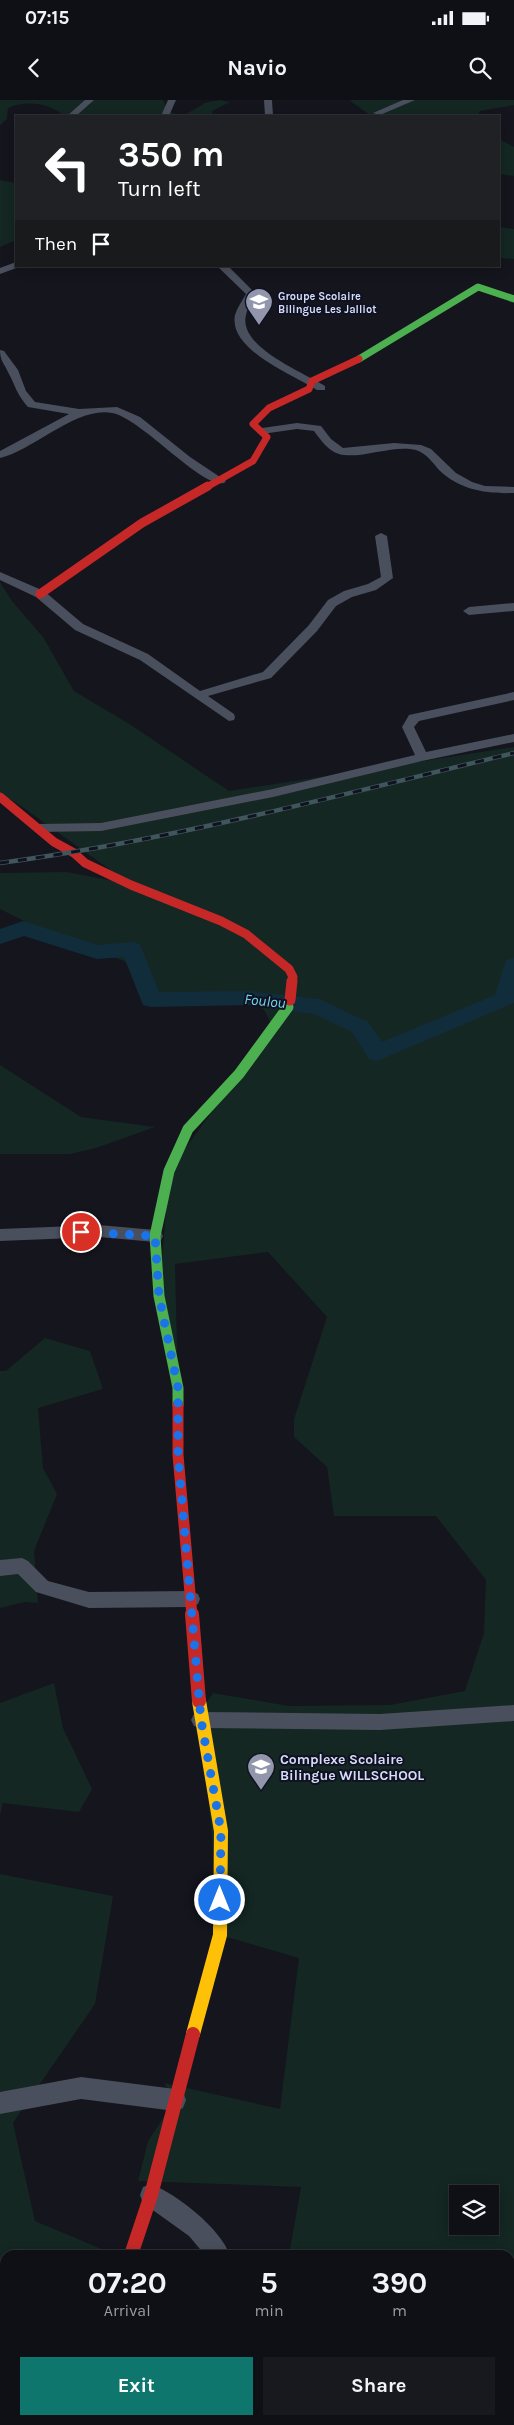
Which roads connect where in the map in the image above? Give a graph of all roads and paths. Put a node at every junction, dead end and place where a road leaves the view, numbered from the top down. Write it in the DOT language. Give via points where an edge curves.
graph roads {
  1 [pos="90,100"];
  2 [pos="172,100"];
  3 [pos="268,100"];
  4 [pos="411,100"];
  5 [pos="377,113"];
  6 [pos="72,115"];
  7 [pos="165,115"];
  8 [pos="269,115"];
  9 [pos="15,265"];
  10 [pos="223,267"];
  11 [pos="0,271"];
  12 [pos="514,299"];
  13 [pos="0,353"];
  14 [pos="317,384"];
  15 [pos="79,412"];
  16 [pos="262,432"];
  17 [pos="0,454"];
  18 [pos="220,481"];
  19 [pos="514,490"];
  20 [pos="381,536"];
  21 [pos="0,576"];
  22 [pos="40,594"];
  23 [pos="514,607"];
  24 [pos="469,612"];
  25 [pos="198,695"];
  26 [pos="514,696"];
  27 [pos="229,717"];
  28 [pos="514,738"];
  29 [pos="422,757"];
  30 [pos="0,798"];
  31 [pos="39,828"];
  32 [pos="0,1235"];
  33 [pos="155,1236"];
  34 [pos="0,1568"];
  35 [pos="192,1599"];
  36 [pos="514,1712"];
  37 [pos="201,1720"];
  38 [pos="175,2100"];
  39 [pos="0,2103"];
  40 [pos="152,2195"];
  41 [pos="134,2250"];
  42 [pos="215,2250"];
  1 -- 6 [label="street"];
  2 -- 7 [label="street"];
  3 -- 8 [label="street"];
  4 -- 5 [label="street"];
  9 -- 11 [label="street"];
  10 -- 14 [label="street" via="251,294 240,316 240,328 248,340 270,361"];
  12 -- 14 [label="street" via="478,288"];
  13 -- 15 [label="street" via="32,406"];
  14 -- 16 [label="street" via="269,408 253,424"];
  15 -- 17 [label="street"];
  15 -- 18 [label="street" via="113,409 136,419"];
  16 -- 18 [label="street" via="267,437 254,461"];
  16 -- 19 [label="street" via="297,426 317,428 341,451 402,446 422,448 464,485 496,491"];
  18 -- 22 [label="street" via="142,523"];
  20 -- 25 [label="street" via="387,578 332,603 313,628 267,675"];
  21 -- 22 [label="street"];
  22 -- 25 [label="street" via="79,627 144,657"];
  23 -- 24 [label="street"];
  25 -- 27 [label="street"];
  26 -- 29 [label="street" via="414,718 408,727"];
  28 -- 29 [label="street"];
  29 -- 31 [label="street" via="273,793 101,827"];
  30 -- 31 [label="street"];
  31 -- 33 [label="street" via="86,863 221,920 246,934 288,969 293,977 289,1004 239,1074 188,1129 169,1171"];
  32 -- 33 [label="street" via="99,1231"];
  33 -- 35 [label="street" via="159,1296 178,1388 178,1455"];
  34 -- 35 [label="street" via="22,1566 42,1587 89,1600"];
  35 -- 37 [label="street"];
  36 -- 37 [label="street" via="380,1722"];
  37 -- 38 [label="street" via="221,1831 220,1935"];
  38 -- 39 [label="street" via="82,2088"];
  38 -- 40 [label="street"];
  40 -- 41 [label="street"];
  40 -- 42 [label="street" via="198,2228"];
}
